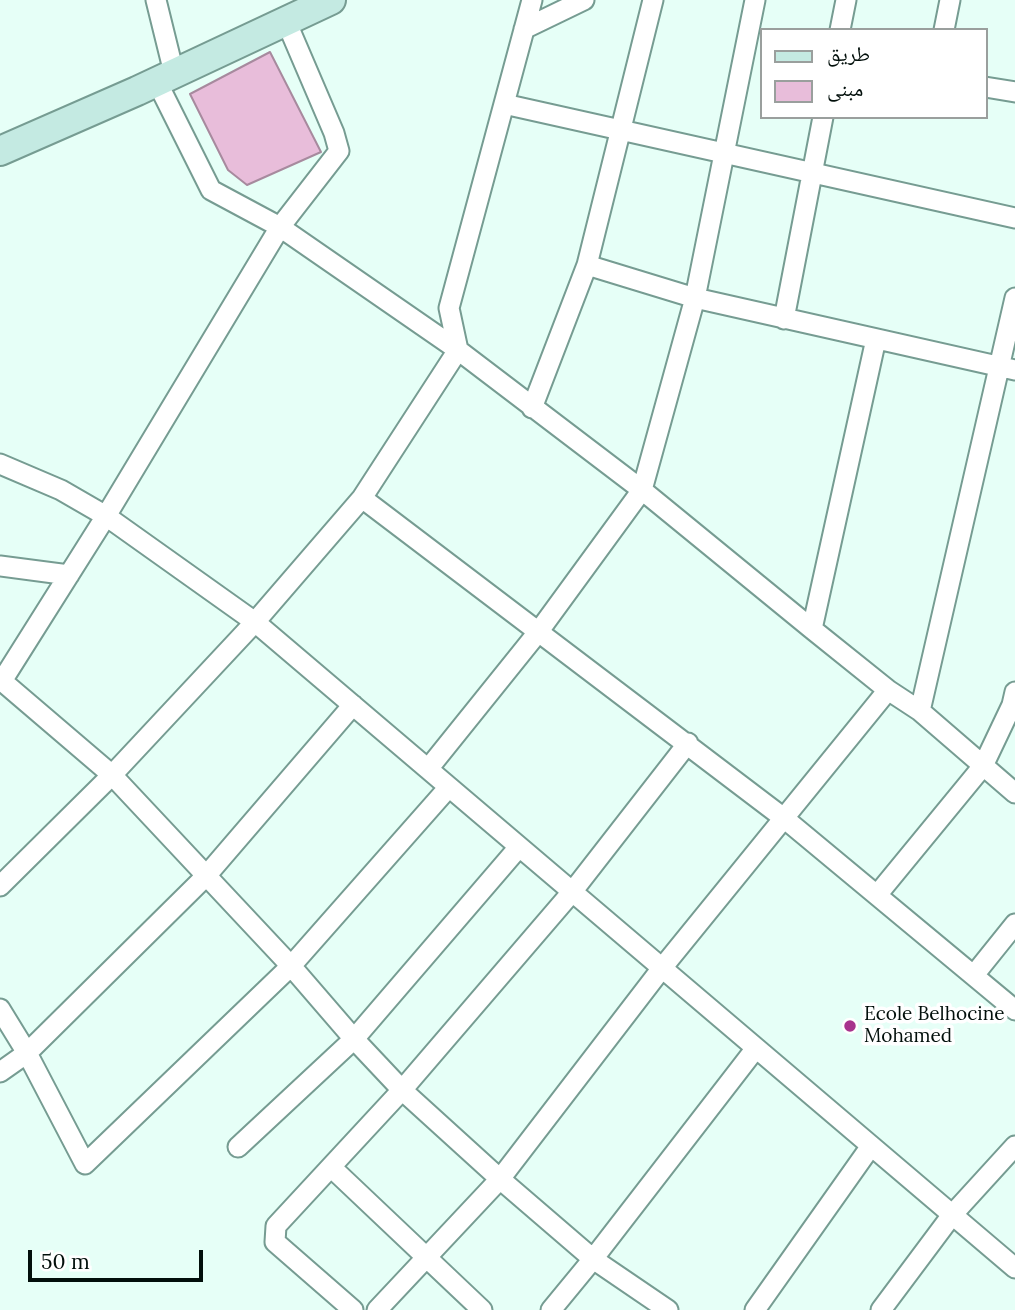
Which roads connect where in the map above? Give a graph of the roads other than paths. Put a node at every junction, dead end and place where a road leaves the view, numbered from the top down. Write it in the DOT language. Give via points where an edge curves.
graph roads {
  1 [pos="156,0"];
  2 [pos="331,0"];
  3 [pos="532,0"];
  4 [pos="584,0"];
  5 [pos="653,0"];
  6 [pos="755,0"];
  7 [pos="846,0"];
  8 [pos="950,0"];
  9 [pos="286,21"];
  10 [pos="840,28"];
  11 [pos="944,28"];
  12 [pos="524,29"];
  13 [pos="754,44"];
  14 [pos="165,77"];
  15 [pos="987,87"];
  16 [pos="1015,92"];
  17 [pos="504,104"];
  18 [pos="823,119"];
  19 [pos="621,130"];
  20 [pos="0,151"];
  21 [pos="724,153"];
  22 [pos="812,173"];
  23 [pos="1015,218"];
  24 [pos="280,227"];
  25 [pos="587,265"];
  26 [pos="695,298"];
  27 [pos="1015,298"];
  28 [pos="785,319"];
  29 [pos="876,339"];
  30 [pos="458,350"];
  31 [pos="1007,368"];
  32 [pos="532,408"];
  33 [pos="0,464"];
  34 [pos="642,490"];
  35 [pos="362,498"];
  36 [pos="106,516"];
  37 [pos="0,566"];
  38 [pos="69,575"];
  39 [pos="255,622"];
  40 [pos="812,629"];
  41 [pos="539,631"];
  42 [pos="888,690"];
  43 [pos="1015,692"];
  44 [pos="353,705"];
  45 [pos="920,711"];
  46 [pos="688,743"];
  47 [pos="983,766"];
  48 [pos="428,769"];
  49 [pos="112,775"];
  50 [pos="449,787"];
  51 [pos="1015,793"];
  52 [pos="785,819"];
  53 [pos="519,847"];
  54 [pos="206,876"];
  55 [pos="0,886"];
  56 [pos="572,892"];
  57 [pos="877,895"];
  58 [pos="1015,924"];
  59 [pos="291,966"];
  60 [pos="662,968"];
  61 [pos="974,975"];
  62 [pos="0,1009"];
  63 [pos="1015,1010"];
  64 [pos="354,1039"];
  65 [pos="756,1048"];
  66 [pos="27,1053"];
  67 [pos="0,1072"];
  68 [pos="402,1090"];
  69 [pos="872,1146"];
  70 [pos="1015,1146"];
  71 [pos="238,1147"];
  72 [pos="331,1167"];
  73 [pos="500,1179"];
  74 [pos="952,1215"];
  75 [pos="427,1259"];
  76 [pos="593,1259"];
  77 [pos="1015,1268"];
  78 [pos="353,1310"];
  79 [pos="377,1310"];
  80 [pos="482,1310"];
  81 [pos="551,1310"];
  82 [pos="668,1310"];
  83 [pos="755,1310"];
  84 [pos="881,1310"];
  1 -- 14 [label="street"];
  2 -- 9 [label="main road"];
  3 -- 12 [label="street"];
  4 -- 12 [label="street"];
  5 -- 19 [label="street"];
  6 -- 13 [label="street"];
  7 -- 10 [label="street"];
  8 -- 11 [label="street"];
  9 -- 14 [label="main road"];
  9 -- 24 [label="street" via="339,151"];
  12 -- 17 [label="street"];
  13 -- 21 [label="street"];
  14 -- 20 [label="main road"];
  14 -- 24 [label="street" via="211,191"];
  15 -- 16 [label="street"];
  17 -- 19 [label="street"];
  17 -- 30 [label="street" via="449,308"];
  18 -- 22 [label="street"];
  19 -- 21 [label="street"];
  19 -- 25 [label="street"];
  21 -- 22 [label="street"];
  21 -- 26 [label="street"];
  22 -- 23 [label="street"];
  22 -- 28 [label="street"];
  24 -- 30 [label="street"];
  24 -- 36 [label="street"];
  25 -- 26 [label="street"];
  25 -- 32 [label="street"];
  26 -- 28 [label="street"];
  26 -- 34 [label="street"];
  27 -- 31 [label="street"];
  28 -- 29 [label="street"];
  29 -- 31 [label="street"];
  29 -- 40 [label="street"];
  30 -- 32 [label="street"];
  30 -- 35 [label="street"];
  31 -- 45 [label="street"];
  32 -- 34 [label="street"];
  33 -- 36 [label="street" via="61,490"];
  34 -- 40 [label="street"];
  34 -- 41 [label="street"];
  35 -- 39 [label="street"];
  35 -- 41 [label="street"];
  36 -- 38 [label="street"];
  36 -- 39 [label="street"];
  37 -- 38 [label="street"];
  38 -- 49 [label="street" via="2,681"];
  39 -- 44 [label="street"];
  39 -- 49 [label="street"];
  40 -- 42 [label="street"];
  41 -- 46 [label="street"];
  41 -- 48 [label="street"];
  42 -- 45 [label="street"];
  42 -- 52 [label="street"];
  43 -- 47 [label="street"];
  44 -- 48 [label="street"];
  44 -- 54 [label="street"];
  45 -- 47 [label="street"];
  46 -- 52 [label="street"];
  46 -- 56 [label="street"];
  47 -- 51 [label="street"];
  47 -- 57 [label="street"];
  48 -- 50 [label="street"];
  49 -- 54 [label="street"];
  49 -- 55 [label="street"];
  50 -- 53 [label="street"];
  50 -- 59 [label="street"];
  52 -- 57 [label="street"];
  52 -- 60 [label="street"];
  53 -- 56 [label="street"];
  53 -- 64 [label="street"];
  54 -- 59 [label="street"];
  54 -- 66 [label="street"];
  56 -- 60 [label="street"];
  56 -- 68 [label="street"];
  57 -- 61 [label="street"];
  58 -- 61 [label="street"];
  59 -- 64 [label="street"];
  59 -- 66 [label="street" via="85,1164"];
  60 -- 65 [label="street"];
  60 -- 73 [label="street"];
  61 -- 63 [label="street"];
  62 -- 66 [label="street"];
  64 -- 68 [label="street"];
  64 -- 71 [label="street"];
  65 -- 69 [label="street"];
  65 -- 76 [label="street"];
  66 -- 67 [label="street"];
  68 -- 72 [label="street"];
  68 -- 73 [label="street"];
  69 -- 74 [label="street"];
  69 -- 83 [label="street"];
  70 -- 74 [label="street"];
  72 -- 75 [label="street"];
  72 -- 78 [label="street" via="276,1226 275,1242"];
  73 -- 75 [label="street"];
  73 -- 76 [label="street"];
  74 -- 77 [label="street"];
  74 -- 84 [label="street"];
  75 -- 79 [label="street"];
  75 -- 80 [label="street"];
  76 -- 81 [label="street"];
  76 -- 82 [label="street"];
}
